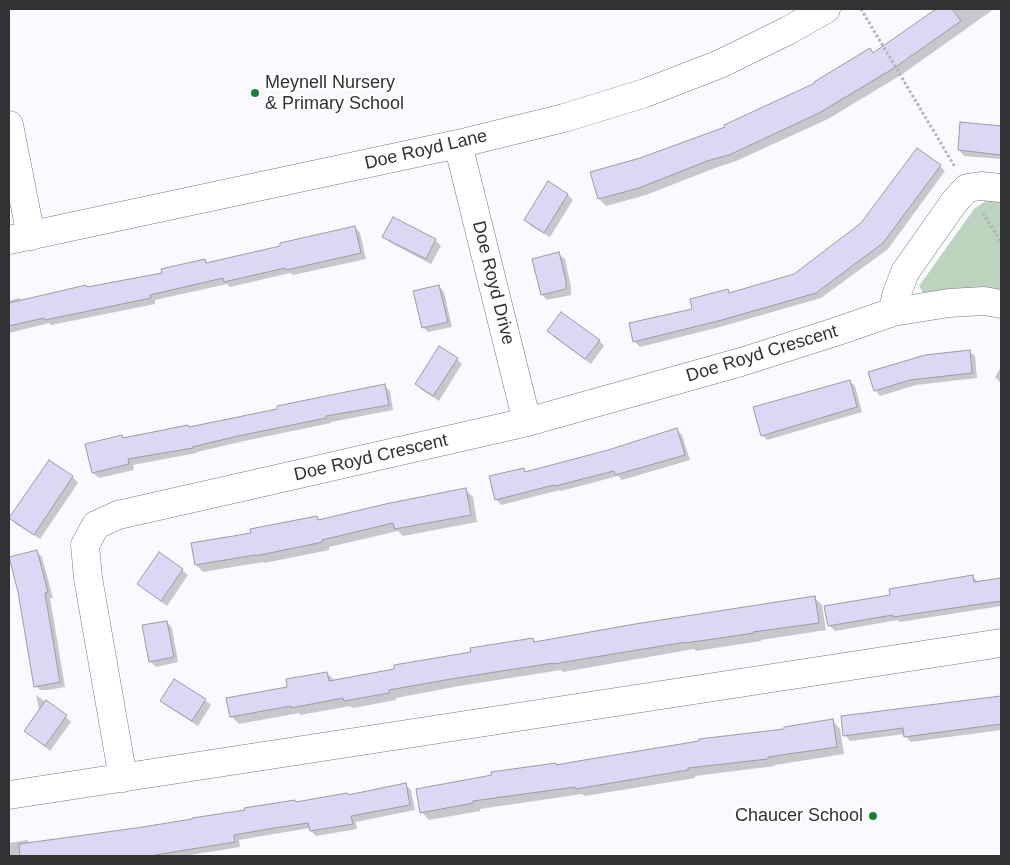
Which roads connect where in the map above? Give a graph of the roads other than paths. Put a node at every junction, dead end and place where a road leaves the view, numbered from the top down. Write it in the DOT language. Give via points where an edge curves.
graph roads {
  1 [pos="826,9"];
  2 [pos="9,125"];
  3 [pos="458,144"];
  4 [pos="1001,188"];
  5 [pos="20,238"];
  6 [pos="1001,304"];
  7 [pos="893,312"];
  8 [pos="526,422"];
  9 [pos="1001,643"];
  10 [pos="123,778"];
  11 [pos="9,795"];
  1 -- 3 [label="street, Doe Royd Lane" via="720,64 644,93 564,118"];
  2 -- 5 [label="street"];
  3 -- 5 [label="street, Doe Royd Lane"];
  3 -- 8 [label="street, Doe Royd Drive"];
  4 -- 7 [label="street" via="967,188 955,201 905,272"];
  6 -- 7 [label="street, Doe Royd Crescent" via="949,302"];
  7 -- 8 [label="street, Doe Royd Crescent" via="741,362"];
  8 -- 10 [label="street, Doe Royd Crescent" via="118,515 96,525 85,545 88,578"];
  9 -- 10 [label="street"];
  10 -- 11 [label="street"];
}
